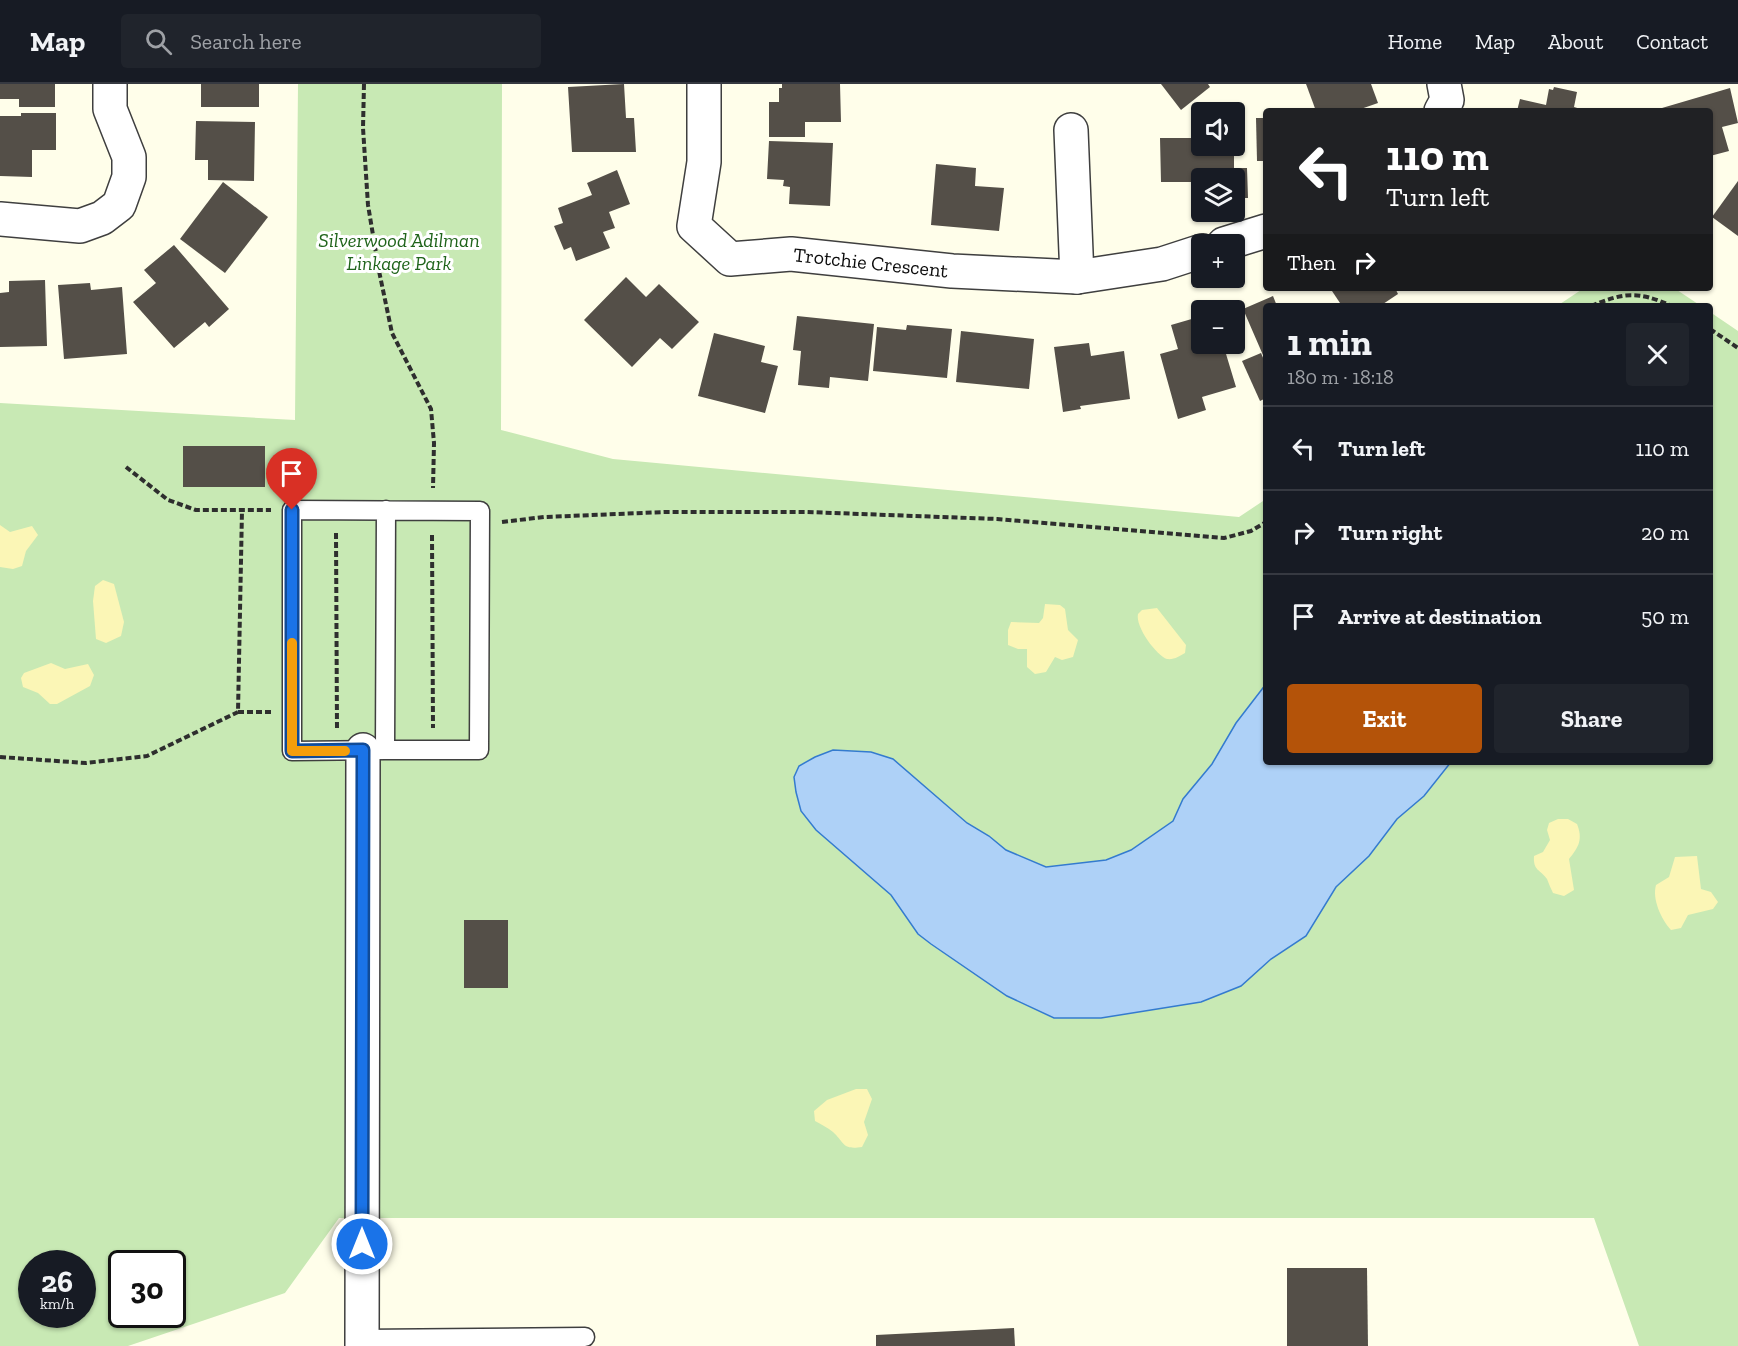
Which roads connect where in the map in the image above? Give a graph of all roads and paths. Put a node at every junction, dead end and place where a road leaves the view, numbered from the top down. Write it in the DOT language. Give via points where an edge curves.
graph roads {
  1 [pos="110,84"];
  2 [pos="364,84"];
  3 [pos="704,84"];
  4 [pos="1444,84"];
  5 [pos="1443,108"];
  6 [pos="1071,130"];
  7 [pos="0,219"];
  8 [pos="1263,232"];
  9 [pos="1245,238"];
  10 [pos="1191,255"];
  11 [pos="1077,277"];
  12 [pos="1598,303"];
  13 [pos="1665,303"];
  14 [pos="1713,331"];
  15 [pos="1738,348"];
  16 [pos="126,468"];
  17 [pos="242,510"];
  18 [pos="292,510"];
  19 [pos="336,510"];
  20 [pos="386,510"];
  21 [pos="432,511"];
  22 [pos="1263,524"];
  23 [pos="480,525"];
  24 [pos="238,712"];
  25 [pos="292,712"];
  26 [pos="362,750"];
  27 [pos="433,750"];
  28 [pos="0,757"];
  29 [pos="585,1337"];
  30 [pos="362,1342"];
  1 -- 7 [label="street" via="110,110 129,157 129,177 119,205 102,218 80,226"];
  2 -- 21 [label="path" via="368,205 392,333 430,409 434,443"];
  3 -- 11 [label="street, Trotchie Crescent" via="704,162 694,226 730,259 791,254 952,271"];
  4 -- 5 [label="street" via="1447,100"];
  6 -- 11 [label="street"];
  8 -- 9 [label="street"];
  10 -- 11 [label="street, Trotchie Crescent" via="1162,264"];
  12 -- 13 [label="path" via="1618,295 1649,296"];
  14 -- 15 [label="path"];
  16 -- 17 [label="path" via="168,500 186,507"];
  17 -- 18 [label="path"];
  17 -- 24 [label="path"];
  18 -- 19 [label="lane"];
  18 -- 25 [label="lane"];
  19 -- 20 [label="lane"];
  19 -- 26 [label="path"];
  20 -- 21 [label="lane"];
  20 -- 26 [label="lane"];
  21 -- 23 [label="lane" via="480,511"];
  21 -- 27 [label="path"];
  22 -- 23 [label="path" via="1224,538 997,519 807,512 544,517"];
  23 -- 27 [label="lane" via="479,750"];
  24 -- 25 [label="path"];
  24 -- 28 [label="path" via="147,756 86,763"];
  25 -- 26 [label="lane" via="292,751"];
  26 -- 27 [label="lane"];
  26 -- 30 [label="street"];
  29 -- 30 [label="lane"];
}
